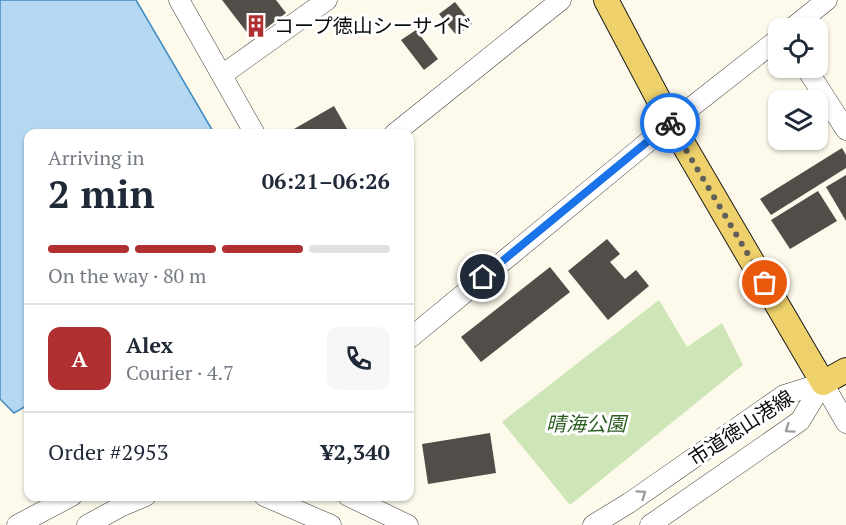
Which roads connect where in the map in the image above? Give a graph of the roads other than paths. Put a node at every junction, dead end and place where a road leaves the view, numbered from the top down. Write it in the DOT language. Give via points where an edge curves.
graph roads {
  1 [pos="179,0"];
  2 [pos="327,0"];
  3 [pos="561,0"];
  4 [pos="827,0"];
  5 [pos="613,3"];
  6 [pos="804,18"];
  7 [pos="768,47"];
  8 [pos="222,75"];
  9 [pos="812,78"];
  10 [pos="671,123"];
  11 [pos="252,129"];
  12 [pos="400,129"];
  13 [pos="846,130"];
  14 [pos="414,335"];
  15 [pos="846,370"];
  16 [pos="823,382"];
  17 [pos="846,423"];
  18 [pos="63,501"];
  19 [pos="134,501"];
  20 [pos="279,501"];
  21 [pos="358,501"];
  22 [pos="17,525"];
  23 [pos="87,525"];
  24 [pos="331,525"];
  25 [pos="408,525"];
  26 [pos="593,525"];
  27 [pos="650,525"];
  1 -- 8 [label="street"];
  2 -- 8 [label="street"];
  3 -- 12 [label="street"];
  4 -- 6 [label="street"];
  5 -- 10 [label="main road"];
  7 -- 10 [label="street"];
  8 -- 11 [label="street"];
  9 -- 13 [label="street"];
  10 -- 14 [label="street"];
  10 -- 16 [label="main road"];
  15 -- 16 [label="main road"];
  16 -- 17 [label="street"];
  26 -- 16 [label="street, 市道徳山港線, one-way" via="784,395"];
  16 -- 27 [label="street, 市道徳山港線, one-way" via="800,421"];
  18 -- 22 [label="street"];
  19 -- 23 [label="street"];
  20 -- 24 [label="street"];
  21 -- 25 [label="street"];
}
